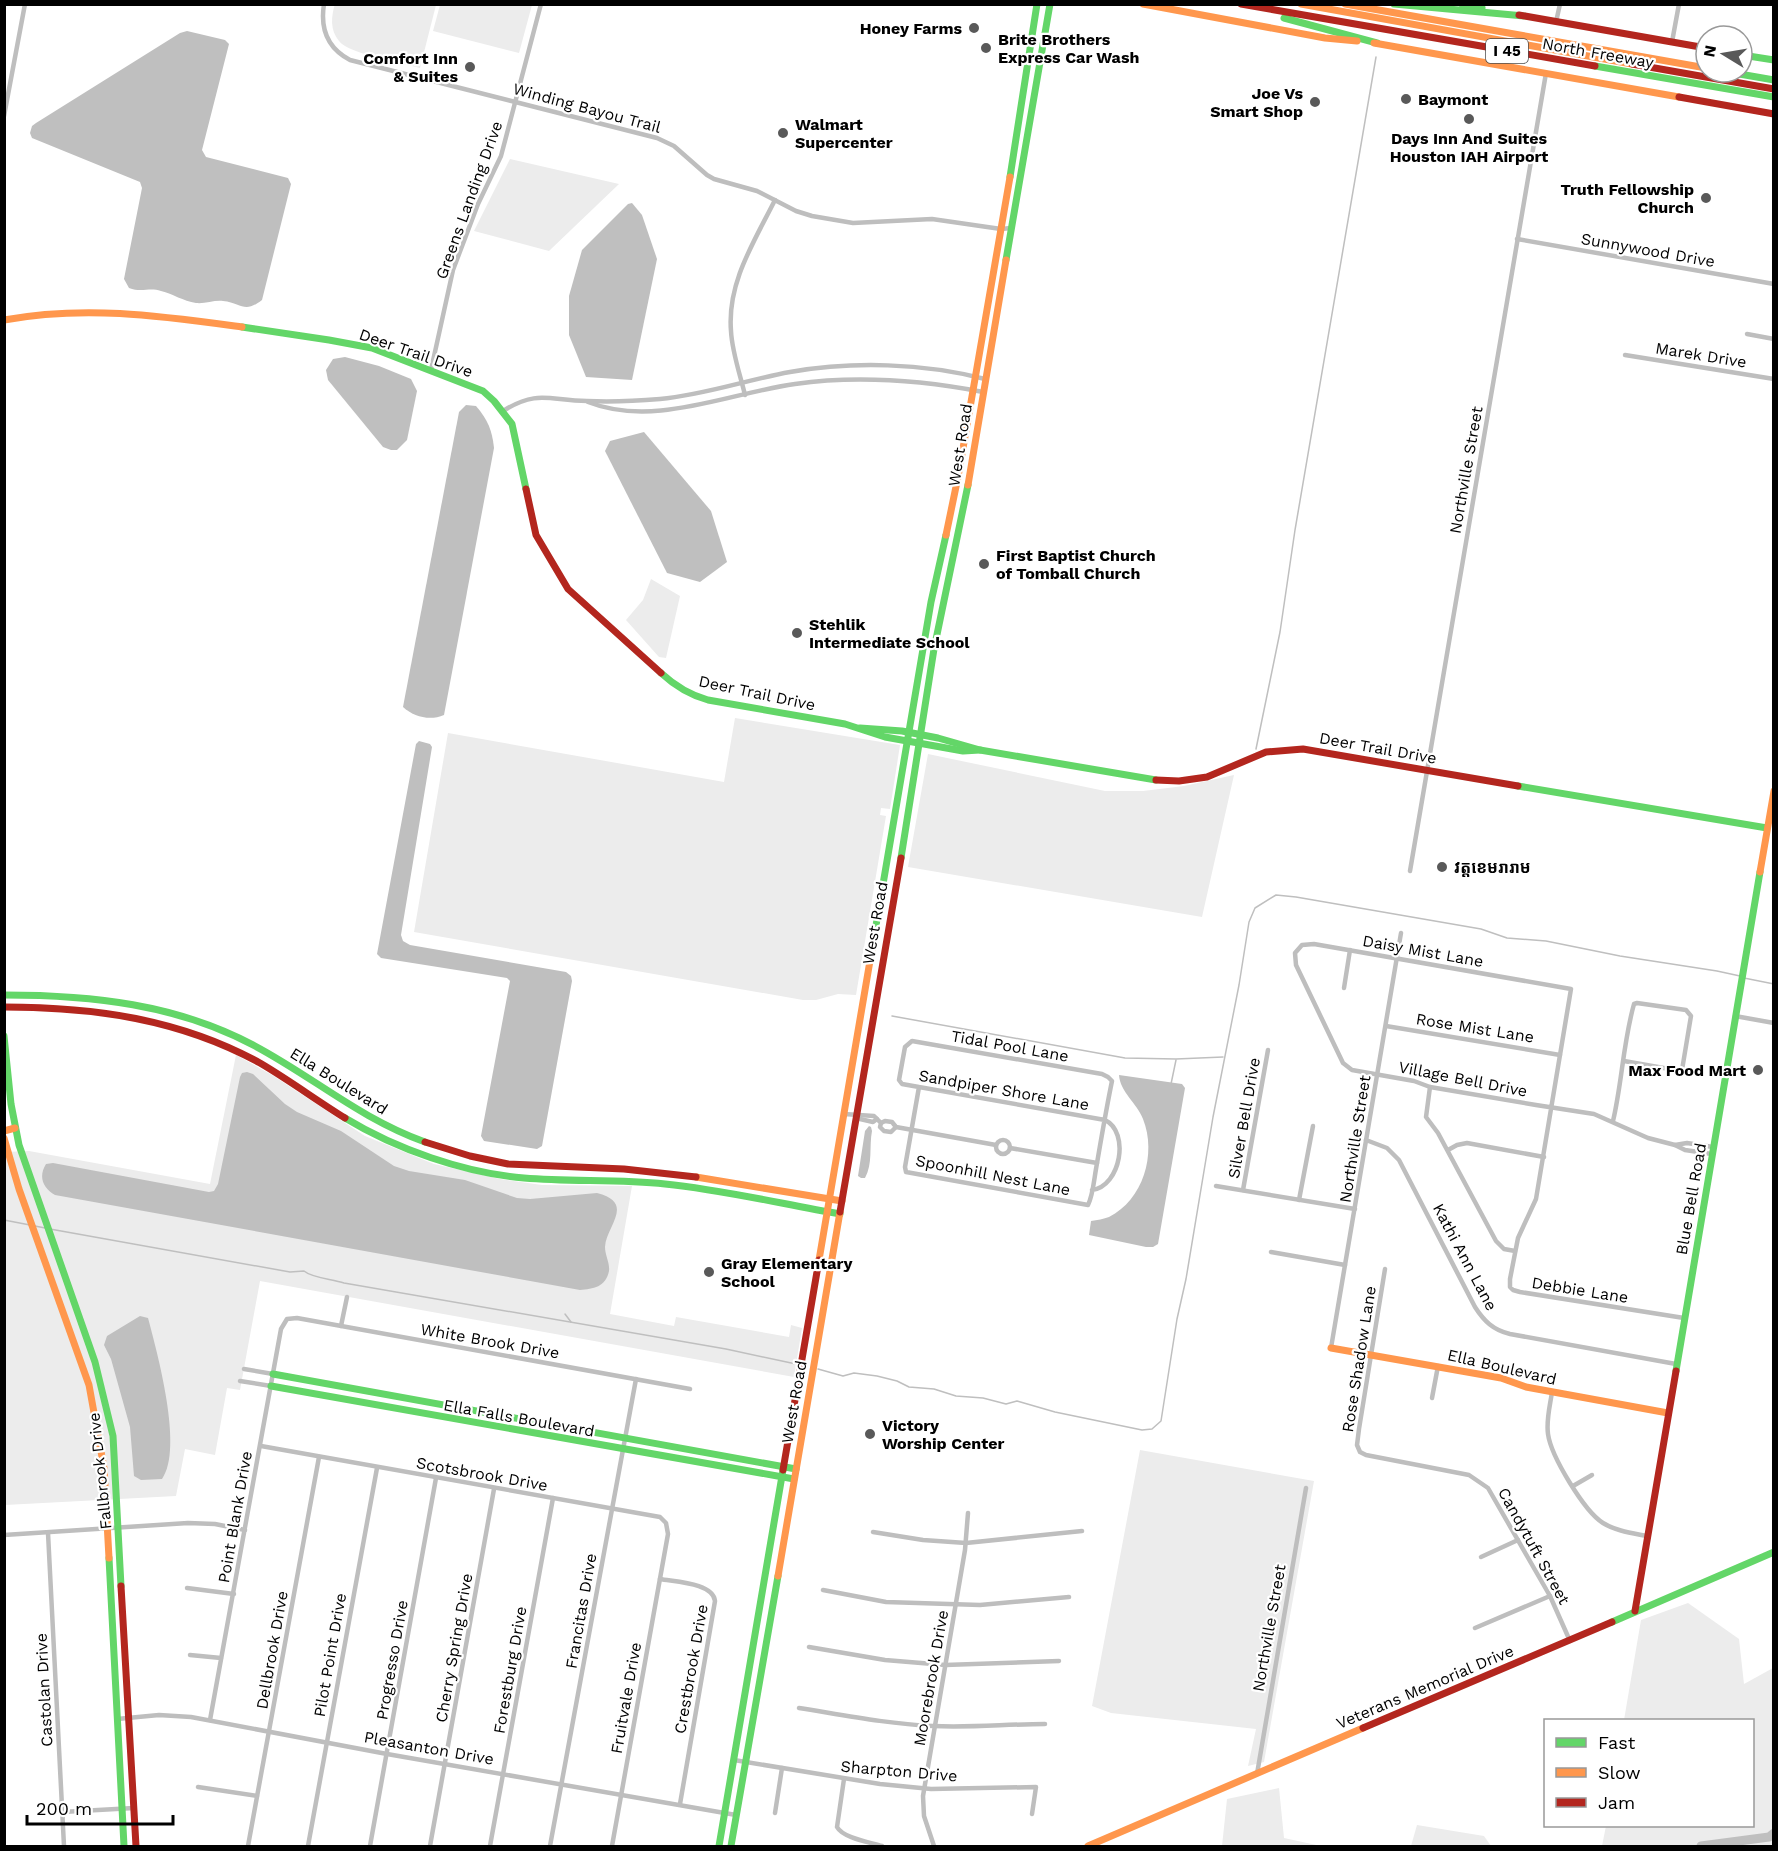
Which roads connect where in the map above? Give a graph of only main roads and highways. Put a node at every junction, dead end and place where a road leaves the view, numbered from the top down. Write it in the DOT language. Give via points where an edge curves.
graph roads {
  1 [pos="1037,4"];
  2 [pos="1050,4"];
  3 [pos="1143,4"];
  4 [pos="1229,4"];
  5 [pos="1241,4"];
  6 [pos="1301,4"];
  7 [pos="1394,4"];
  8 [pos="1462,4"];
  9 [pos="1350,5"];
  10 [pos="1524,16"];
  11 [pos="1377,43"];
  12 [pos="1694,46"];
  13 [pos="1754,57"];
  14 [pos="1773,60"];
  15 [pos="1694,66"];
  16 [pos="1754,77"];
  17 [pos="1773,80"];
  18 [pos="1773,89"];
  19 [pos="1024,90"];
  20 [pos="1035,91"];
  21 [pos="1773,97"];
  22 [pos="1773,114"];
  23 [pos="1014,154"];
  24 [pos="1023,156"];
  25 [pos="4,320"];
  26 [pos="958,477"];
  27 [pos="969,479"];
  28 [pos="941,562"];
  29 [pos="950,565"];
  30 [pos="924,647"];
  31 [pos="934,649"];
  32 [pos="860,729"];
  33 [pos="910,733"];
  34 [pos="920,735"];
  35 [pos="909,741"];
  36 [pos="921,743"];
  37 [pos="980,750"];
  38 [pos="1773,791"];
  39 [pos="896,815"];
  40 [pos="908,817"];
  41 [pos="1770,829"];
  42 [pos="870,965"];
  43 [pos="881,968"];
  44 [pos="4,995"];
  45 [pos="4,1007"];
  46 [pos="152,1007"];
  47 [pos="149,1019"];
  48 [pos="4,1036"];
  49 [pos="858,1036"];
  50 [pos="869,1038"];
  51 [pos="252,1045"];
  52 [pos="247,1056"];
  53 [pos="15,1128"];
  54 [pos="4,1131"];
  55 [pos="4,1138"];
  56 [pos="447,1149"];
  57 [pos="443,1161"];
  58 [pos="641,1170"];
  59 [pos="641,1182"];
  60 [pos="727,1182"];
  61 [pos="725,1194"];
  62 [pos="830,1199"];
  63 [pos="842,1201"];
  64 [pos="827,1212"];
  65 [pos="840,1214"];
  66 [pos="42,1216"];
  67 [pos="30,1219"];
  68 [pos="1331,1348"];
  69 [pos="273,1374"];
  70 [pos="271,1386"];
  71 [pos="391,1396"];
  72 [pos="388,1408"];
  73 [pos="108,1409"];
  74 [pos="96,1413"];
  75 [pos="1668,1413"];
  76 [pos="494,1414"];
  77 [pos="492,1427"];
  78 [pos="784,1466"];
  79 [pos="796,1468"];
  80 [pos="782,1477"];
  81 [pos="794,1479"];
  82 [pos="1773,1552"];
  83 [pos="766,1572"];
  84 [pos="778,1574"];
  85 [pos="124,1611"];
  86 [pos="1635,1611"];
  87 [pos="111,1612"];
  88 [pos="752,1652"];
  89 [pos="765,1654"];
  90 [pos="124,1846"];
  91 [pos="136,1846"];
  92 [pos="719,1846"];
  93 [pos="731,1846"];
  94 [pos="1088,1846"];
  1 -- 19 [label="main road, West Road"];
  2 -- 20 [label="main road, West Road"];
  3 -- 11 [label="main road" via="1325,38"];
  4 -- 11 [label="main road"];
  5 -- 21 [label="main road, North Freeway / I 45"];
  6 -- 18 [label="main road, North Freeway / I 45"];
  7 -- 10 [label="main road"];
  8 -- 10 [label="main road"];
  9 -- 15 [label="main road, North Freeway / I 45"];
  10 -- 12 [label="main road"];
  11 -- 22 [label="main road"];
  13 -- 14 [label="main road"];
  16 -- 17 [label="main road"];
  19 -- 20 [label="main road"];
  19 -- 23 [label="main road, West Road"];
  20 -- 24 [label="main road, West Road"];
  23 -- 24 [label="main road"];
  23 -- 26 [label="main road, West Road"];
  24 -- 27 [label="main road, West Road"];
  25 -- 32 [label="main road, Deer Trail Drive" via="50,312 100,311 360,345 483,391 512,424 536,535 568,589 666,678 682,690 708,700"];
  26 -- 27 [label="main road"];
  26 -- 28 [label="main road, West Road"];
  27 -- 29 [label="main road, West Road"];
  28 -- 29 [label="main road"];
  28 -- 30 [label="main road, West Road"];
  29 -- 31 [label="main road, West Road"];
  30 -- 31 [label="main road"];
  30 -- 33 [label="main road, West Road"];
  31 -- 34 [label="main road, West Road"];
  32 -- 33 [label="main road, Deer Trail Drive"];
  32 -- 35 [label="main road, Deer Trail Drive"];
  33 -- 34 [label="main road, Deer Trail Drive"];
  33 -- 35 [label="main road, West Road"];
  34 -- 36 [label="main road, West Road"];
  34 -- 37 [label="main road, Deer Trail Drive"];
  35 -- 36 [label="main road, Deer Trail Drive"];
  35 -- 39 [label="main road, West Road"];
  36 -- 37 [label="main road, Deer Trail Drive"];
  36 -- 40 [label="main road, West Road"];
  37 -- 41 [label="main road, Deer Trail Drive" via="1179,781 1207,777 1266,753 1303,749"];
  38 -- 41 [label="main road, Blue Bell Road"];
  39 -- 40 [label="main road"];
  39 -- 42 [label="main road, West Road"];
  40 -- 43 [label="main road, West Road"];
  41 -- 75 [label="main road, Blue Bell Road"];
  42 -- 43 [label="main road"];
  42 -- 49 [label="main road, West Road"];
  43 -- 50 [label="main road, West Road"];
  44 -- 46 [label="main road, Ella Boulevard" via="74,995"];
  45 -- 47 [label="main road, Ella Boulevard" via="73,1008"];
  46 -- 47 [label="main road"];
  46 -- 51 [label="main road, Ella Boulevard" via="200,1022"];
  47 -- 52 [label="main road, Ella Boulevard" via="206,1037"];
  48 -- 53 [label="main road, Fallbrook Drive"];
  49 -- 50 [label="main road"];
  49 -- 62 [label="main road, West Road"];
  50 -- 63 [label="main road, West Road"];
  51 -- 52 [label="main road"];
  51 -- 56 [label="main road, Ella Boulevard" via="371,1118"];
  52 -- 57 [label="main road, Ella Boulevard" via="365,1129"];
  53 -- 54 [label="main road"];
  53 -- 66 [label="main road, Fallbrook Drive"];
  55 -- 67 [label="main road, Fallbrook Drive"];
  56 -- 57 [label="main road"];
  56 -- 58 [label="main road, Ella Boulevard" via="518,1165"];
  57 -- 59 [label="main road, Ella Boulevard" via="516,1177"];
  58 -- 59 [label="main road"];
  58 -- 60 [label="main road, Ella Boulevard"];
  59 -- 61 [label="main road, Ella Boulevard"];
  60 -- 61 [label="main road"];
  60 -- 62 [label="main road, Ella Boulevard"];
  61 -- 64 [label="main road, Ella Boulevard"];
  62 -- 63 [label="main road, Ella Boulevard"];
  62 -- 64 [label="main road, West Road"];
  63 -- 65 [label="main road, West Road"];
  64 -- 65 [label="main road, Ella Boulevard"];
  64 -- 78 [label="main road, West Road"];
  65 -- 79 [label="main road, West Road"];
  66 -- 67 [label="main road"];
  66 -- 73 [label="main road, Fallbrook Drive"];
  67 -- 74 [label="main road, Fallbrook Drive"];
  68 -- 75 [label="main road, Ella Boulevard"];
  69 -- 71 [label="main road, Ella Falls Boulevard"];
  70 -- 72 [label="main road, Ella Falls Boulevard"];
  71 -- 72 [label="main road"];
  71 -- 76 [label="main road, Ella Falls Boulevard"];
  72 -- 77 [label="main road, Ella Falls Boulevard"];
  73 -- 74 [label="main road"];
  73 -- 85 [label="main road, Fallbrook Drive"];
  74 -- 87 [label="main road, Fallbrook Drive" via="103,1463"];
  75 -- 86 [label="main road, Blue Bell Road"];
  76 -- 77 [label="main road"];
  76 -- 78 [label="main road, Ella Falls Boulevard"];
  77 -- 80 [label="main road, Ella Falls Boulevard"];
  78 -- 79 [label="main road, Ella Falls Boulevard"];
  78 -- 80 [label="main road, West Road"];
  79 -- 81 [label="main road, West Road"];
  80 -- 81 [label="main road, Ella Falls Boulevard"];
  80 -- 83 [label="main road, West Road"];
  81 -- 84 [label="main road, West Road"];
  82 -- 86 [label="main road, Veterans Memorial Drive"];
  83 -- 84 [label="main road"];
  83 -- 88 [label="main road, West Road"];
  84 -- 89 [label="main road, West Road"];
  85 -- 87 [label="main road"];
  85 -- 91 [label="main road, Fallbrook Drive"];
  86 -- 94 [label="main road, Veterans Memorial Drive"];
  87 -- 90 [label="main road, Fallbrook Drive"];
  88 -- 89 [label="main road"];
  88 -- 92 [label="main road, West Road"];
  89 -- 93 [label="main road, West Road"];
}
